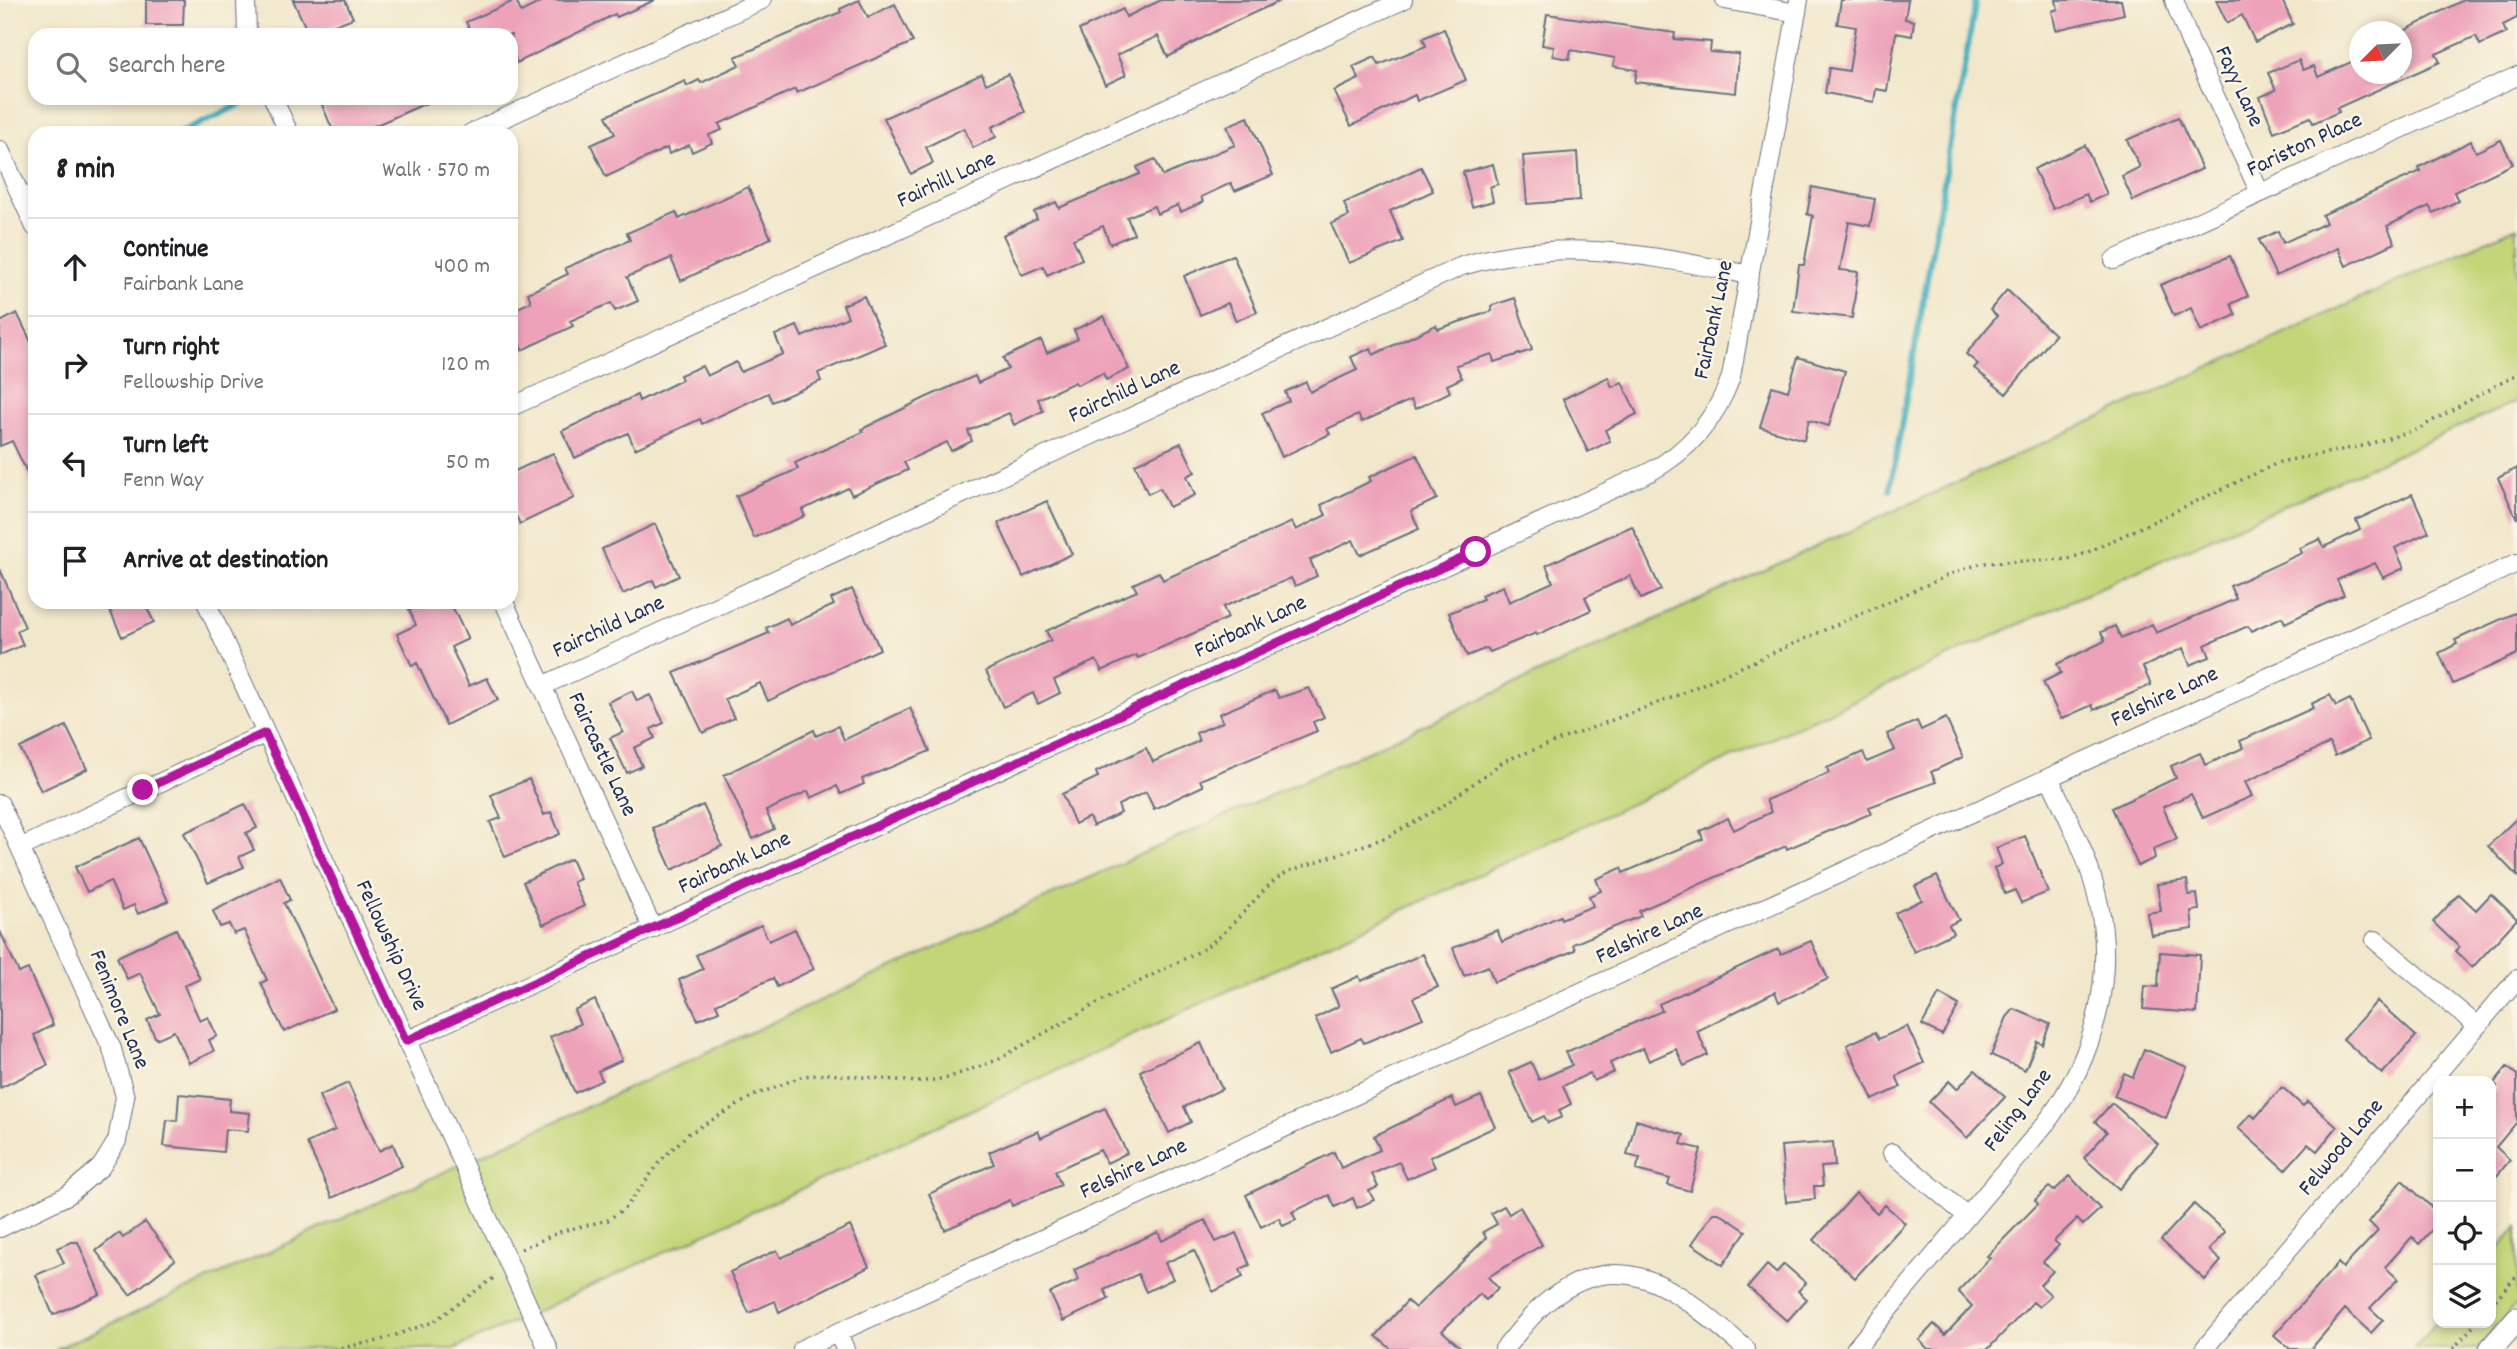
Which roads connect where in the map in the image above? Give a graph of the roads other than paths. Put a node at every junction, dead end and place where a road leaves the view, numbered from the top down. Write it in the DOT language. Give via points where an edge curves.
graph roads {
  1 [pos="246,0"];
  2 [pos="762,0"];
  3 [pos="1403,0"];
  4 [pos="1725,0"];
  5 [pos="2174,0"];
  6 [pos="1798,6"];
  7 [pos="247,28"];
  8 [pos="2517,76"];
  9 [pos="276,105"];
  10 [pos="286,126"];
  11 [pos="486,126"];
  12 [pos="0,150"];
  13 [pos="2260,193"];
  14 [pos="28,212"];
  15 [pos="2114,260"];
  16 [pos="1750,275"];
  17 [pos="518,404"];
  18 [pos="2517,563"];
  19 [pos="209,609"];
  20 [pos="507,609"];
  21 [pos="542,686"];
  22 [pos="265,733"];
  23 [pos="2050,779"];
  24 [pos="0,804"];
  25 [pos="20,848"];
  26 [pos="653,929"];
  27 [pos="2375,940"];
  28 [pos="2517,979"];
  29 [pos="2477,1026"];
  30 [pos="406,1041"];
  31 [pos="1892,1153"];
  32 [pos="1967,1216"];
  33 [pos="0,1228"];
  34 [pos="2517,1318"];
  35 [pos="841,1341"];
  36 [pos="548,1349"];
  37 [pos="802,1349"];
  38 [pos="1504,1349"];
  39 [pos="1746,1349"];
  40 [pos="1855,1349"];
  41 [pos="2204,1349"];
  42 [pos="2491,1349"];
  1 -- 7 [label="street"];
  2 -- 11 [label="street"];
  3 -- 17 [label="street, Fairhill Lane"];
  4 -- 6 [label="street"];
  5 -- 13 [label="street, Fayy Lane"];
  6 -- 16 [label="street, Fairbank Lane"];
  8 -- 13 [label="street, Fariston Place"];
  9 -- 10 [label="street"];
  12 -- 14 [label="street"];
  13 -- 15 [label="street, Fariston Place"];
  16 -- 21 [label="street, Fairchild Lane" via="1583,249 1519,253 1462,266"];
  16 -- 26 [label="street, Fairbank Lane" via="1735,362 1721,404 1696,438 1662,465"];
  18 -- 23 [label="street, Felshire Lane"];
  19 -- 22 [label="street, Fellowship Drive"];
  20 -- 21 [label="street, Faircastle Lane"];
  21 -- 26 [label="street, Faircastle Lane"];
  22 -- 25 [label="street"];
  22 -- 30 [label="street, Fellowship Drive"];
  23 -- 32 [label="street, Feling Lane" via="2096,889 2105,956 2100,1002 2089,1045 2062,1100"];
  23 -- 35 [label="street, Felshire Lane"];
  24 -- 25 [label="street, Fenimore Lane"];
  25 -- 33 [label="street, Fenimore Lane" via="112,1049 123,1081 124,1112 111,1154 91,1177 55,1203"];
  26 -- 30 [label="street, Fairbank Lane"];
  27 -- 29 [label="street"];
  28 -- 29 [label="street, Felwood Lane"];
  29 -- 41 [label="street, Felwood Lane"];
  30 -- 36 [label="street, Fellowship Drive"];
  31 -- 32 [label="street"];
  32 -- 40 [label="street, Feling Lane"];
  34 -- 42 [label="street"];
  35 -- 37 [label="street, Felshire Lane"];
  38 -- 39 [label="street" via="1558,1293 1582,1281 1618,1274 1643,1276 1669,1287"];
}
